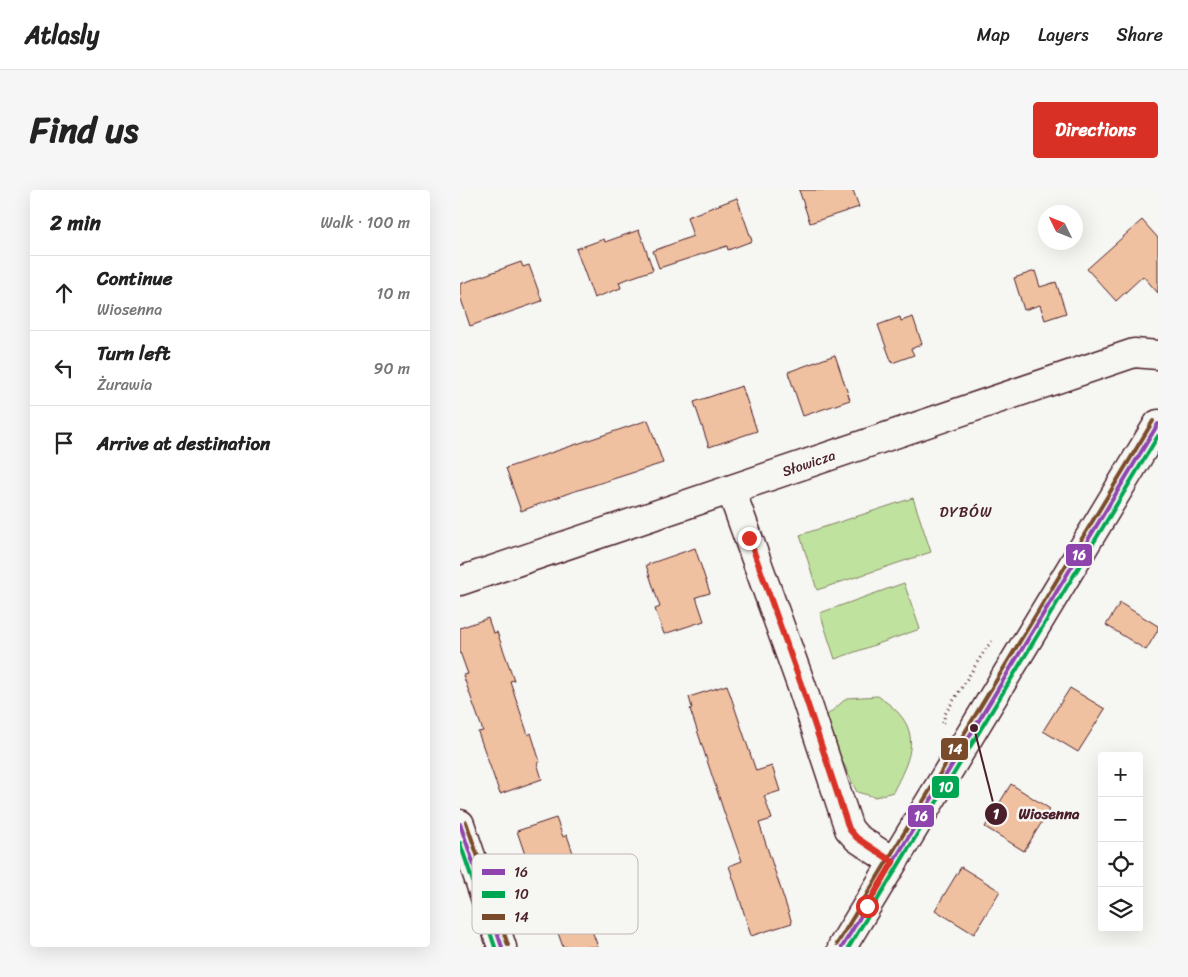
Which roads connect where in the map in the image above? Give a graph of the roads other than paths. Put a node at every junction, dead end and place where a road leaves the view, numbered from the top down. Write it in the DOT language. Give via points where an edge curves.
graph roads {
  1 [pos="1158,355"];
  2 [pos="1158,424"];
  3 [pos="731,490"];
  4 [pos="460,581"];
  5 [pos="460,824"];
  6 [pos="472,859"];
  7 [pos="893,862"];
  8 [pos="498,934"];
  9 [pos="502,947"];
  10 [pos="842,947"];
  1 -- 3 [label="street, Słowicza" via="1134,353"];
  2 -- 7 [label="street"];
  3 -- 4 [label="street, Słowicza"];
  3 -- 7 [label="street" via="849,829"];
  5 -- 6 [label="street"];
  7 -- 10 [label="street"];
  8 -- 9 [label="street"];
}
